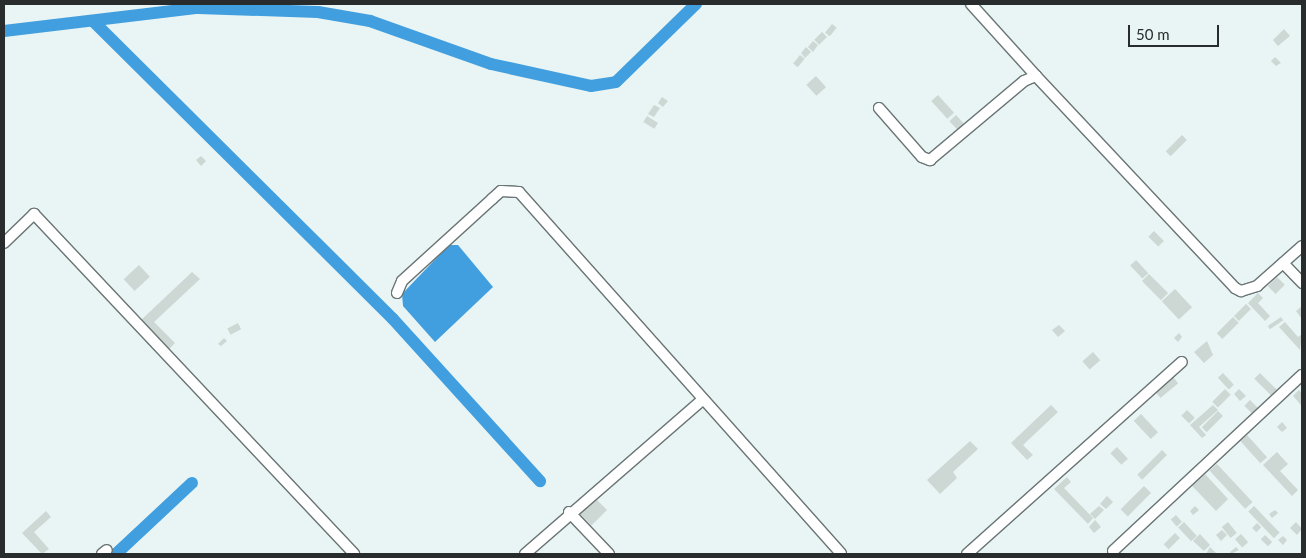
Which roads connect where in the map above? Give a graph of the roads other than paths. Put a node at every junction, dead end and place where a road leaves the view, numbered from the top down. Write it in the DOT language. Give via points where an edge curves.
graph roads {
  1 [pos="971,4"];
  2 [pos="1036,76"];
  3 [pos="879,108"];
  4 [pos="4,243"];
  5 [pos="1302,246"];
  6 [pos="1283,263"];
  7 [pos="1302,283"];
  8 [pos="397,293"];
  9 [pos="1182,362"];
  10 [pos="1302,375"];
  11 [pos="701,400"];
  12 [pos="570,512"];
  13 [pos="1113,551"];
  14 [pos="354,554"];
  15 [pos="525,554"];
  16 [pos="609,554"];
  17 [pos="841,554"];
  18 [pos="967,554"];
  1 -- 2 [label="street"];
  2 -- 3 [label="street" via="1024,81 930,160 922,157"];
  2 -- 6 [label="street" via="1228,283 1250,290"];
  4 -- 14 [label="street" via="34,214"];
  5 -- 6 [label="street"];
  6 -- 7 [label="street"];
  8 -- 11 [label="street" via="402,281 501,191 519,192"];
  9 -- 18 [label="street"];
  10 -- 13 [label="street"];
  11 -- 12 [label="street"];
  11 -- 17 [label="street"];
  12 -- 15 [label="street"];
  12 -- 16 [label="street"];
}
